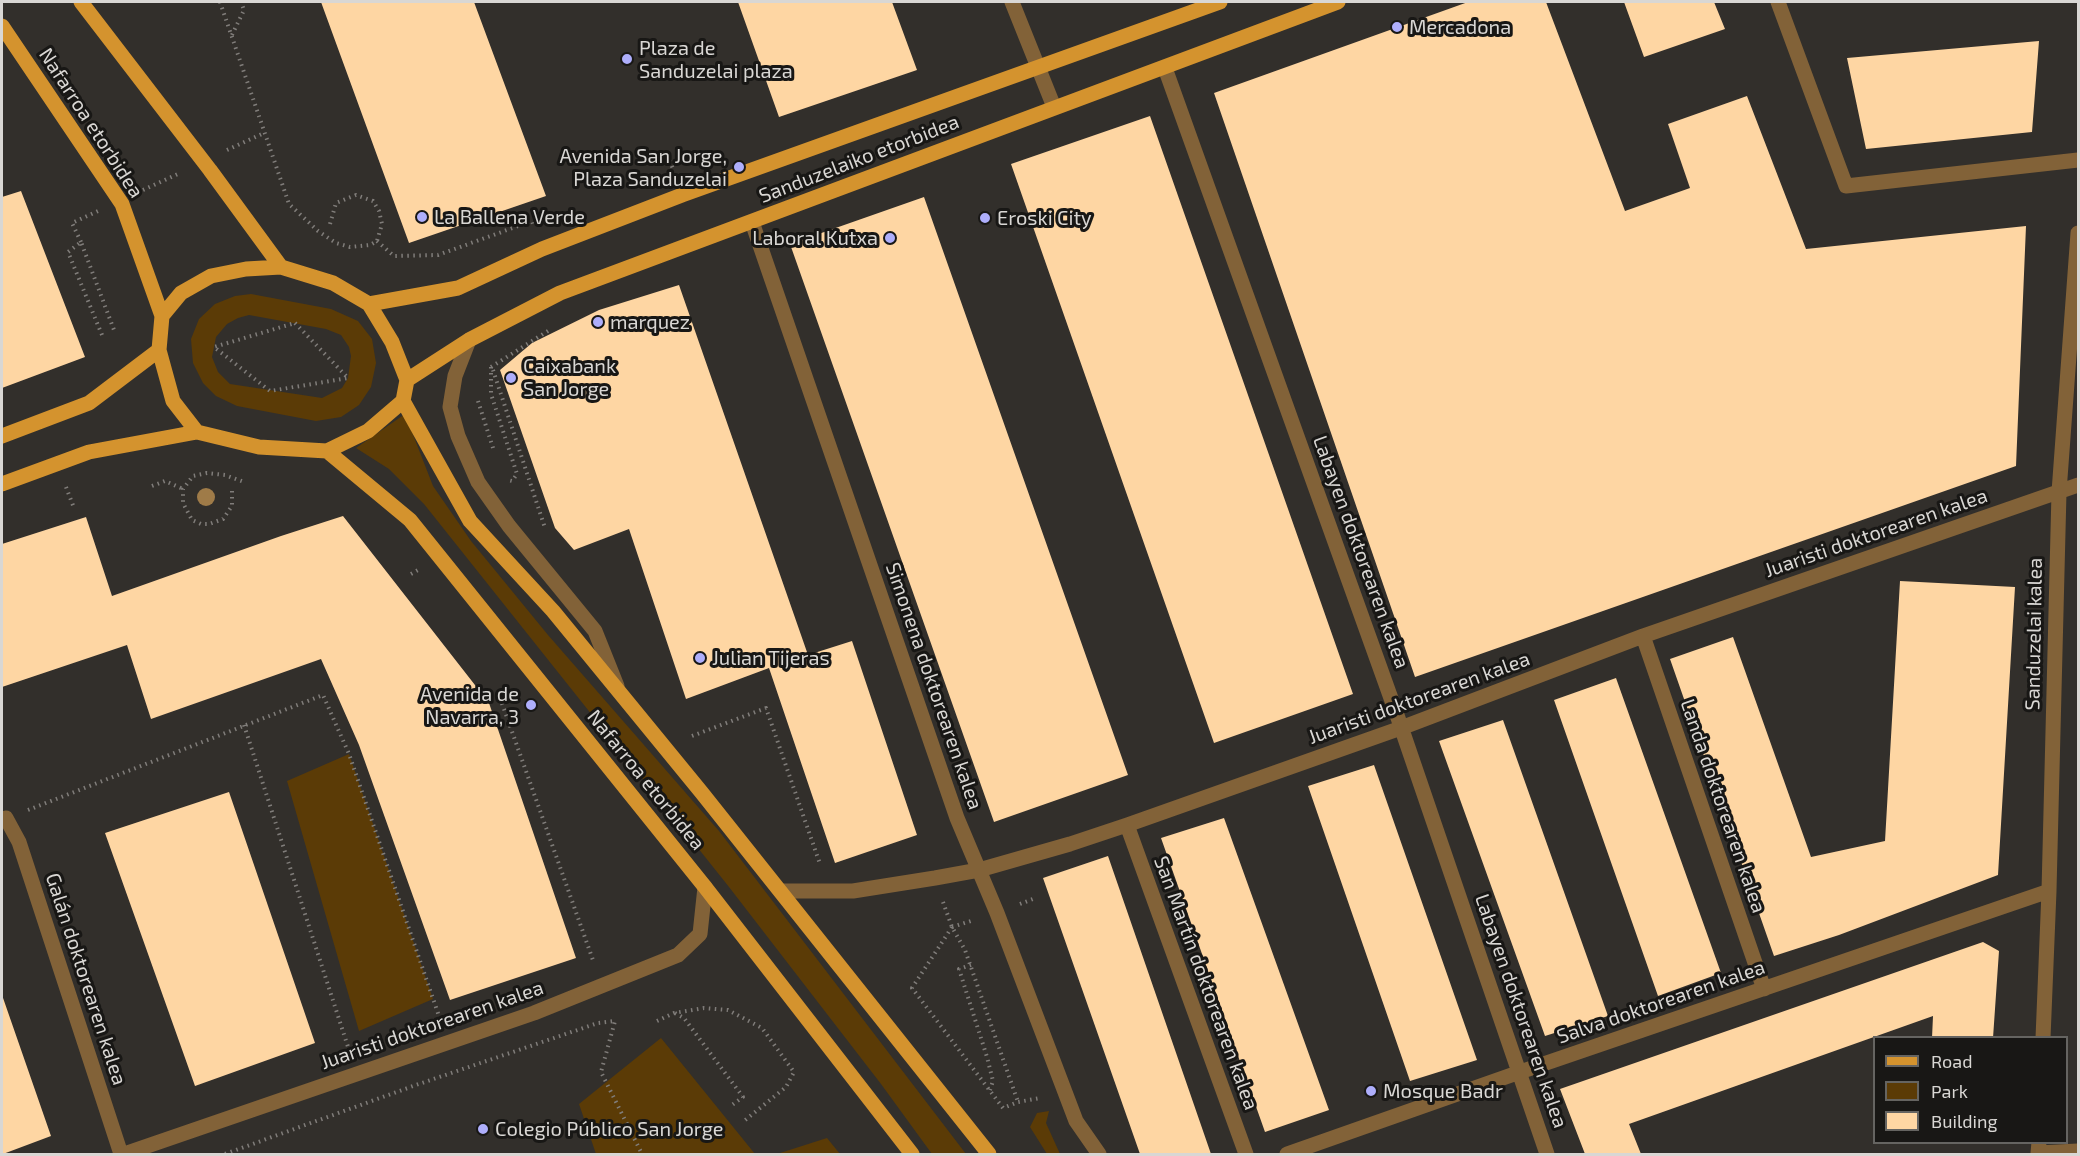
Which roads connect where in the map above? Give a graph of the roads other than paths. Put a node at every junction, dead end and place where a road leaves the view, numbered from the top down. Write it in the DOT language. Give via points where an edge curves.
graph roads {
  1 [pos="81,2"];
  2 [pos="1012,2"];
  3 [pos="1221,2"];
  4 [pos="1338,2"];
  5 [pos="1778,2"];
  6 [pos="2,26"];
  7 [pos="1165,68"];
  8 [pos="1038,69"];
  9 [pos="1054,107"];
  10 [pos="2079,160"];
  11 [pos="752,222"];
  12 [pos="2079,233"];
  13 [pos="281,267"];
  14 [pos="369,304"];
  15 [pos="162,316"];
  16 [pos="469,340"];
  17 [pos="159,350"];
  18 [pos="407,380"];
  19 [pos="403,401"];
  20 [pos="197,432"];
  21 [pos="2,436"];
  22 [pos="327,451"];
  23 [pos="2,484"];
  24 [pos="2079,485"];
  25 [pos="2059,492"];
  26 [pos="1643,636"];
  27 [pos="619,692"];
  28 [pos="1401,728"];
  29 [pos="4,819"];
  30 [pos="1128,825"];
  31 [pos="979,870"];
  32 [pos="705,887"];
  33 [pos="781,891"];
  34 [pos="2049,891"];
  35 [pos="1764,989"];
  36 [pos="2043,1036"];
  37 [pos="1520,1072"];
  38 [pos="2038,1148"];
  39 [pos="2079,1151"];
  40 [pos="123,1155"];
  41 [pos="912,1155"];
  42 [pos="989,1155"];
  43 [pos="1099,1155"];
  44 [pos="1246,1155"];
  45 [pos="1287,1155"];
  46 [pos="1547,1155"];
  1 -- 13 [label="main road"];
  2 -- 8 [label="street"];
  3 -- 8 [label="main road, Sanduzelaiko etorbidea"];
  4 -- 7 [label="main road, Sanduzelaiko etorbidea"];
  5 -- 10 [label="street" via="1846,186"];
  6 -- 15 [label="main road, Nafarroa etorbidea" via="120,201"];
  7 -- 9 [label="main road, Sanduzelaiko etorbidea"];
  7 -- 28 [label="street, Labayen doktorearen kalea"];
  8 -- 9 [label="street"];
  8 -- 14 [label="main road, Sanduzelaiko etorbidea" via="682,195 542,249 458,288"];
  9 -- 11 [label="main road, Sanduzelaiko etorbidea"];
  11 -- 16 [label="main road, Sanduzelaiko etorbidea" via="560,293"];
  11 -- 31 [label="street, Simonena doktorearen kalea" via="957,818"];
  12 -- 25 [label="street, Sanduzelai kalea"];
  13 -- 14 [label="main road" via="333,283"];
  13 -- 15 [label="main road" via="211,276 181,293"];
  14 -- 18 [label="main road" via="392,342"];
  15 -- 17 [label="main road"];
  16 -- 18 [label="main road, Sanduzelaiko etorbidea"];
  16 -- 27 [label="street, Nafarroa etorbidea" via="455,376 450,407 466,455 478,482 509,526 596,631"];
  17 -- 20 [label="main road" via="173,401"];
  17 -- 21 [label="main road" via="89,403"];
  18 -- 19 [label="main road"];
  19 -- 22 [label="main road" via="368,431"];
  19 -- 27 [label="main road, Nafarroa etorbidea" via="470,521 553,611"];
  20 -- 22 [label="main road" via="259,447"];
  20 -- 23 [label="main road" via="88,452"];
  22 -- 32 [label="main road, Nafarroa etorbidea" via="410,520"];
  24 -- 25 [label="street, Juaristi doktorearen kalea"];
  25 -- 26 [label="street, Juaristi doktorearen kalea"];
  25 -- 34 [label="street, Sanduzelai kalea"];
  26 -- 28 [label="street, Juaristi doktorearen kalea"];
  26 -- 35 [label="street, Landa doktorearen kalea"];
  27 -- 33 [label="main road, Nafarroa etorbidea"];
  28 -- 30 [label="street, Juaristi doktorearen kalea"];
  28 -- 37 [label="street, Labayen doktorearen kalea"];
  29 -- 40 [label="street, Galán doktorearen kalea" via="19,842"];
  30 -- 31 [label="street, Juaristi doktorearen kalea"];
  30 -- 44 [label="street, San Martín doktorearen kalea"];
  31 -- 33 [label="street, Juaristi doktorearen kalea" via="853,891"];
  31 -- 43 [label="street, Simonena doktorearen kalea" via="1076,1121"];
  32 -- 40 [label="street, Juaristi doktorearen kalea" via="700,934 678,955 534,1013"];
  32 -- 41 [label="main road, Nafarroa etorbidea"];
  33 -- 42 [label="main road, Nafarroa etorbidea"];
  34 -- 35 [label="street, Salva doktorearen kalea"];
  34 -- 36 [label="street, Sanduzelai kalea"];
  35 -- 37 [label="street, Salva doktorearen kalea"];
  37 -- 45 [label="street, Salva doktorearen kalea"];
  37 -- 46 [label="street, Labayen doktorearen kalea"];
  38 -- 39 [label="street"];
}
